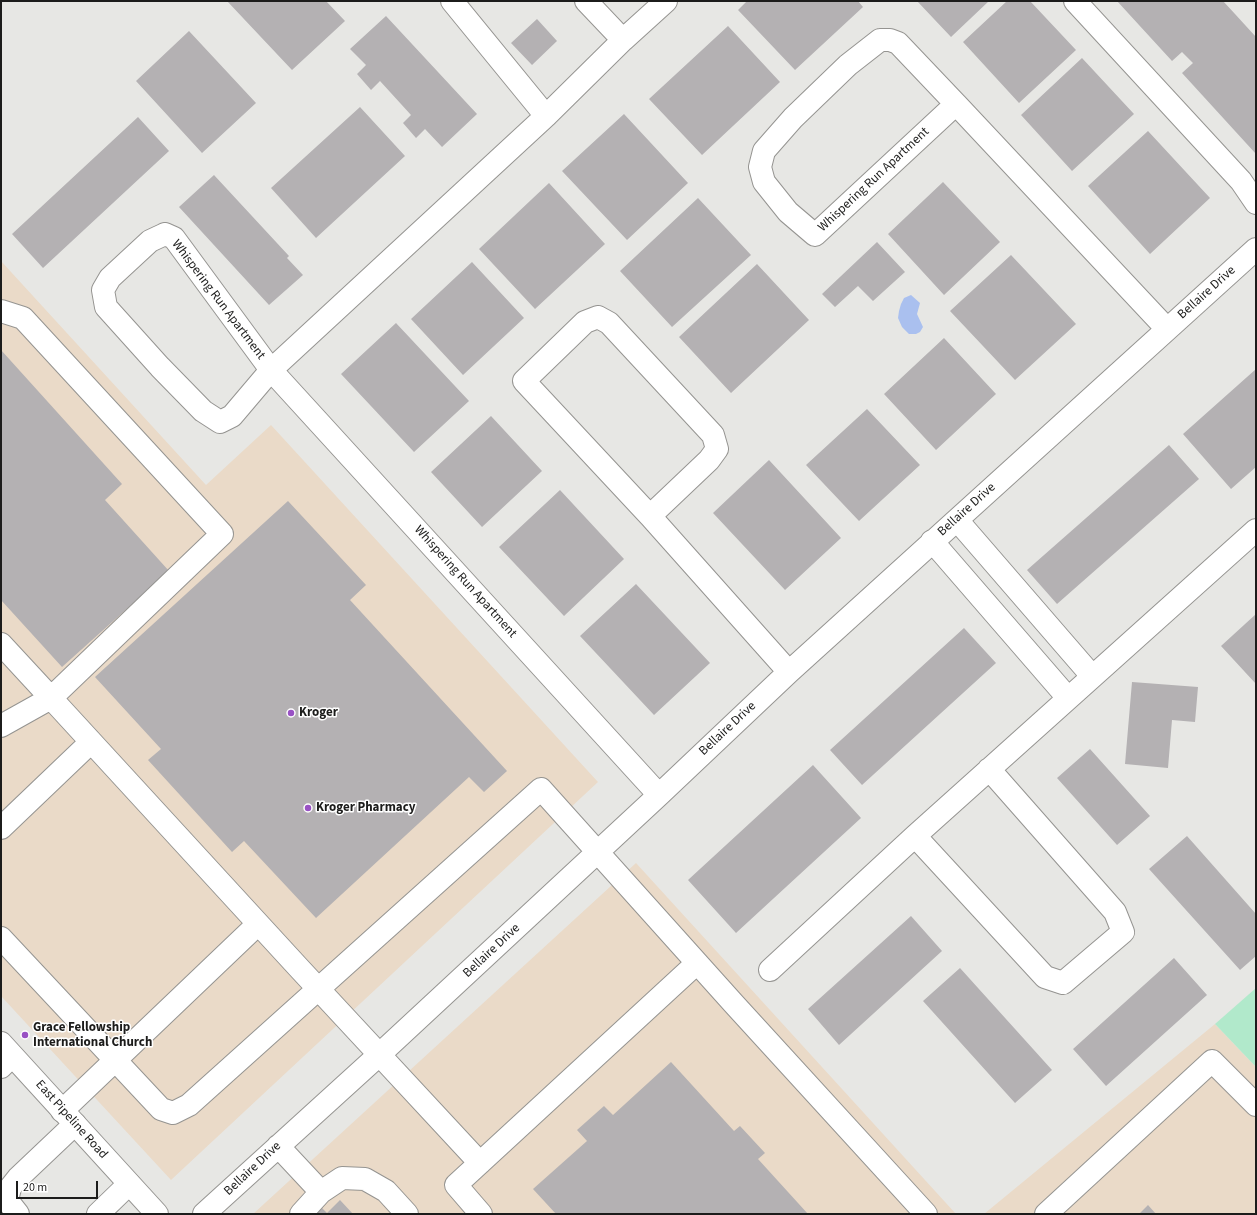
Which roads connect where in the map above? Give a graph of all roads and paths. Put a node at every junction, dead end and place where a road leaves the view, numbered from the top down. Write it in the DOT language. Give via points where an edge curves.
graph roads {
  1 [pos="452,1"];
  2 [pos="586,1"];
  3 [pos="666,1"];
  4 [pos="1075,1"];
  5 [pos="623,40"];
  6 [pos="956,104"];
  7 [pos="546,116"];
  8 [pos="1256,203"];
  9 [pos="1256,249"];
  10 [pos="1,311"];
  11 [pos="1167,329"];
  12 [pos="271,370"];
  13 [pos="650,516"];
  14 [pos="957,520"];
  15 [pos="1256,530"];
  16 [pos="932,541"];
  17 [pos="1,644"];
  18 [pos="789,672"];
  19 [pos="1092,676"];
  20 [pos="51,698"];
  21 [pos="1068,698"];
  22 [pos="1,726"];
  23 [pos="91,742"];
  24 [pos="989,769"];
  25 [pos="659,795"];
  26 [pos="1,828"];
  27 [pos="915,836"];
  28 [pos="597,852"];
  29 [pos="258,924"];
  30 [pos="1,938"];
  31 [pos="697,963"];
  32 [pos="770,970"];
  33 [pos="318,989"];
  34 [pos="380,1054"];
  35 [pos="5,1055"];
  36 [pos="116,1060"];
  37 [pos="1256,1105"];
  38 [pos="69,1118"];
  39 [pos="278,1146"];
  40 [pos="480,1163"];
  41 [pos="129,1184"];
  42 [pos="321,1192"];
  43 [pos="919,1212"];
  44 [pos="18,1214"];
  45 [pos="98,1214"];
  46 [pos="157,1214"];
  47 [pos="204,1214"];
  48 [pos="301,1214"];
  49 [pos="407,1214"];
  50 [pos="482,1214"];
  51 [pos="1046,1214"];
  1 -- 7 [label="street"];
  2 -- 5 [label="street"];
  3 -- 5 [label="street, Whispering Run Apartment"];
  4 -- 8 [label="street" via="1241,181"];
  5 -- 7 [label="street, Whispering Run Apartment"];
  6 -- 6 [label="street, Whispering Run Apartment" via="898,44 890,40 880,40 848,65 793,118 764,151 760,167 764,182 788,212 815,235"];
  6 -- 11 [label="street, Whispering Run Apartment"];
  7 -- 12 [label="street, Whispering Run Apartment"];
  9 -- 11 [label="street, Bellaire Drive"];
  10 -- 20 [label="street" via="23,318 222,534"];
  11 -- 14 [label="street, Bellaire Drive"];
  12 -- 12 [label="street, Whispering Run Apartment" via="174,238 165,234 150,241 110,278 103,290 106,307 203,411 220,422 232,416"];
  12 -- 25 [label="street, Whispering Run Apartment"];
  13 -- 13 [label="street" via="718,449 714,435 609,323 598,317 585,322 524,380"];
  13 -- 18 [label="street"];
  14 -- 16 [label="street, Bellaire Drive"];
  14 -- 19 [label="street"];
  15 -- 19 [label="street"];
  16 -- 18 [label="street, Bellaire Drive"];
  16 -- 21 [label="street"];
  17 -- 20 [label="street"];
  18 -- 25 [label="street, Bellaire Drive"];
  19 -- 21 [label="street"];
  20 -- 22 [label="street"];
  20 -- 23 [label="street"];
  21 -- 24 [label="street"];
  23 -- 26 [label="street"];
  23 -- 29 [label="street"];
  24 -- 27 [label="street"];
  24 -- 27 [label="street" via="1115,912 1123,932 1063,983 1046,977"];
  25 -- 28 [label="street, Bellaire Drive"];
  27 -- 32 [label="street"];
  28 -- 31 [label="street"];
  28 -- 33 [label="street" via="541,789"];
  28 -- 34 [label="street, Bellaire Drive"];
  29 -- 33 [label="street"];
  29 -- 36 [label="street"];
  30 -- 36 [label="street"];
  31 -- 40 [label="street"];
  31 -- 43 [label="street"];
  33 -- 34 [label="street"];
  33 -- 36 [label="street" via="189,1105 173,1113 161,1109"];
  34 -- 39 [label="street, Bellaire Drive"];
  34 -- 40 [label="street"];
  35 -- 38 [label="street, East Pipeline Road"];
  36 -- 38 [label="street"];
  37 -- 51 [label="street" via="1212,1061"];
  38 -- 41 [label="street, East Pipeline Road"];
  38 -- 44 [label="street" via="10,1188 7,1200"];
  39 -- 42 [label="street"];
  39 -- 47 [label="street, Bellaire Drive"];
  40 -- 50 [label="street" via="456,1185"];
  41 -- 45 [label="street"];
  41 -- 46 [label="street, East Pipeline Road"];
  42 -- 48 [label="street"];
  42 -- 49 [label="street" via="342,1178 365,1179 386,1191"];
}
